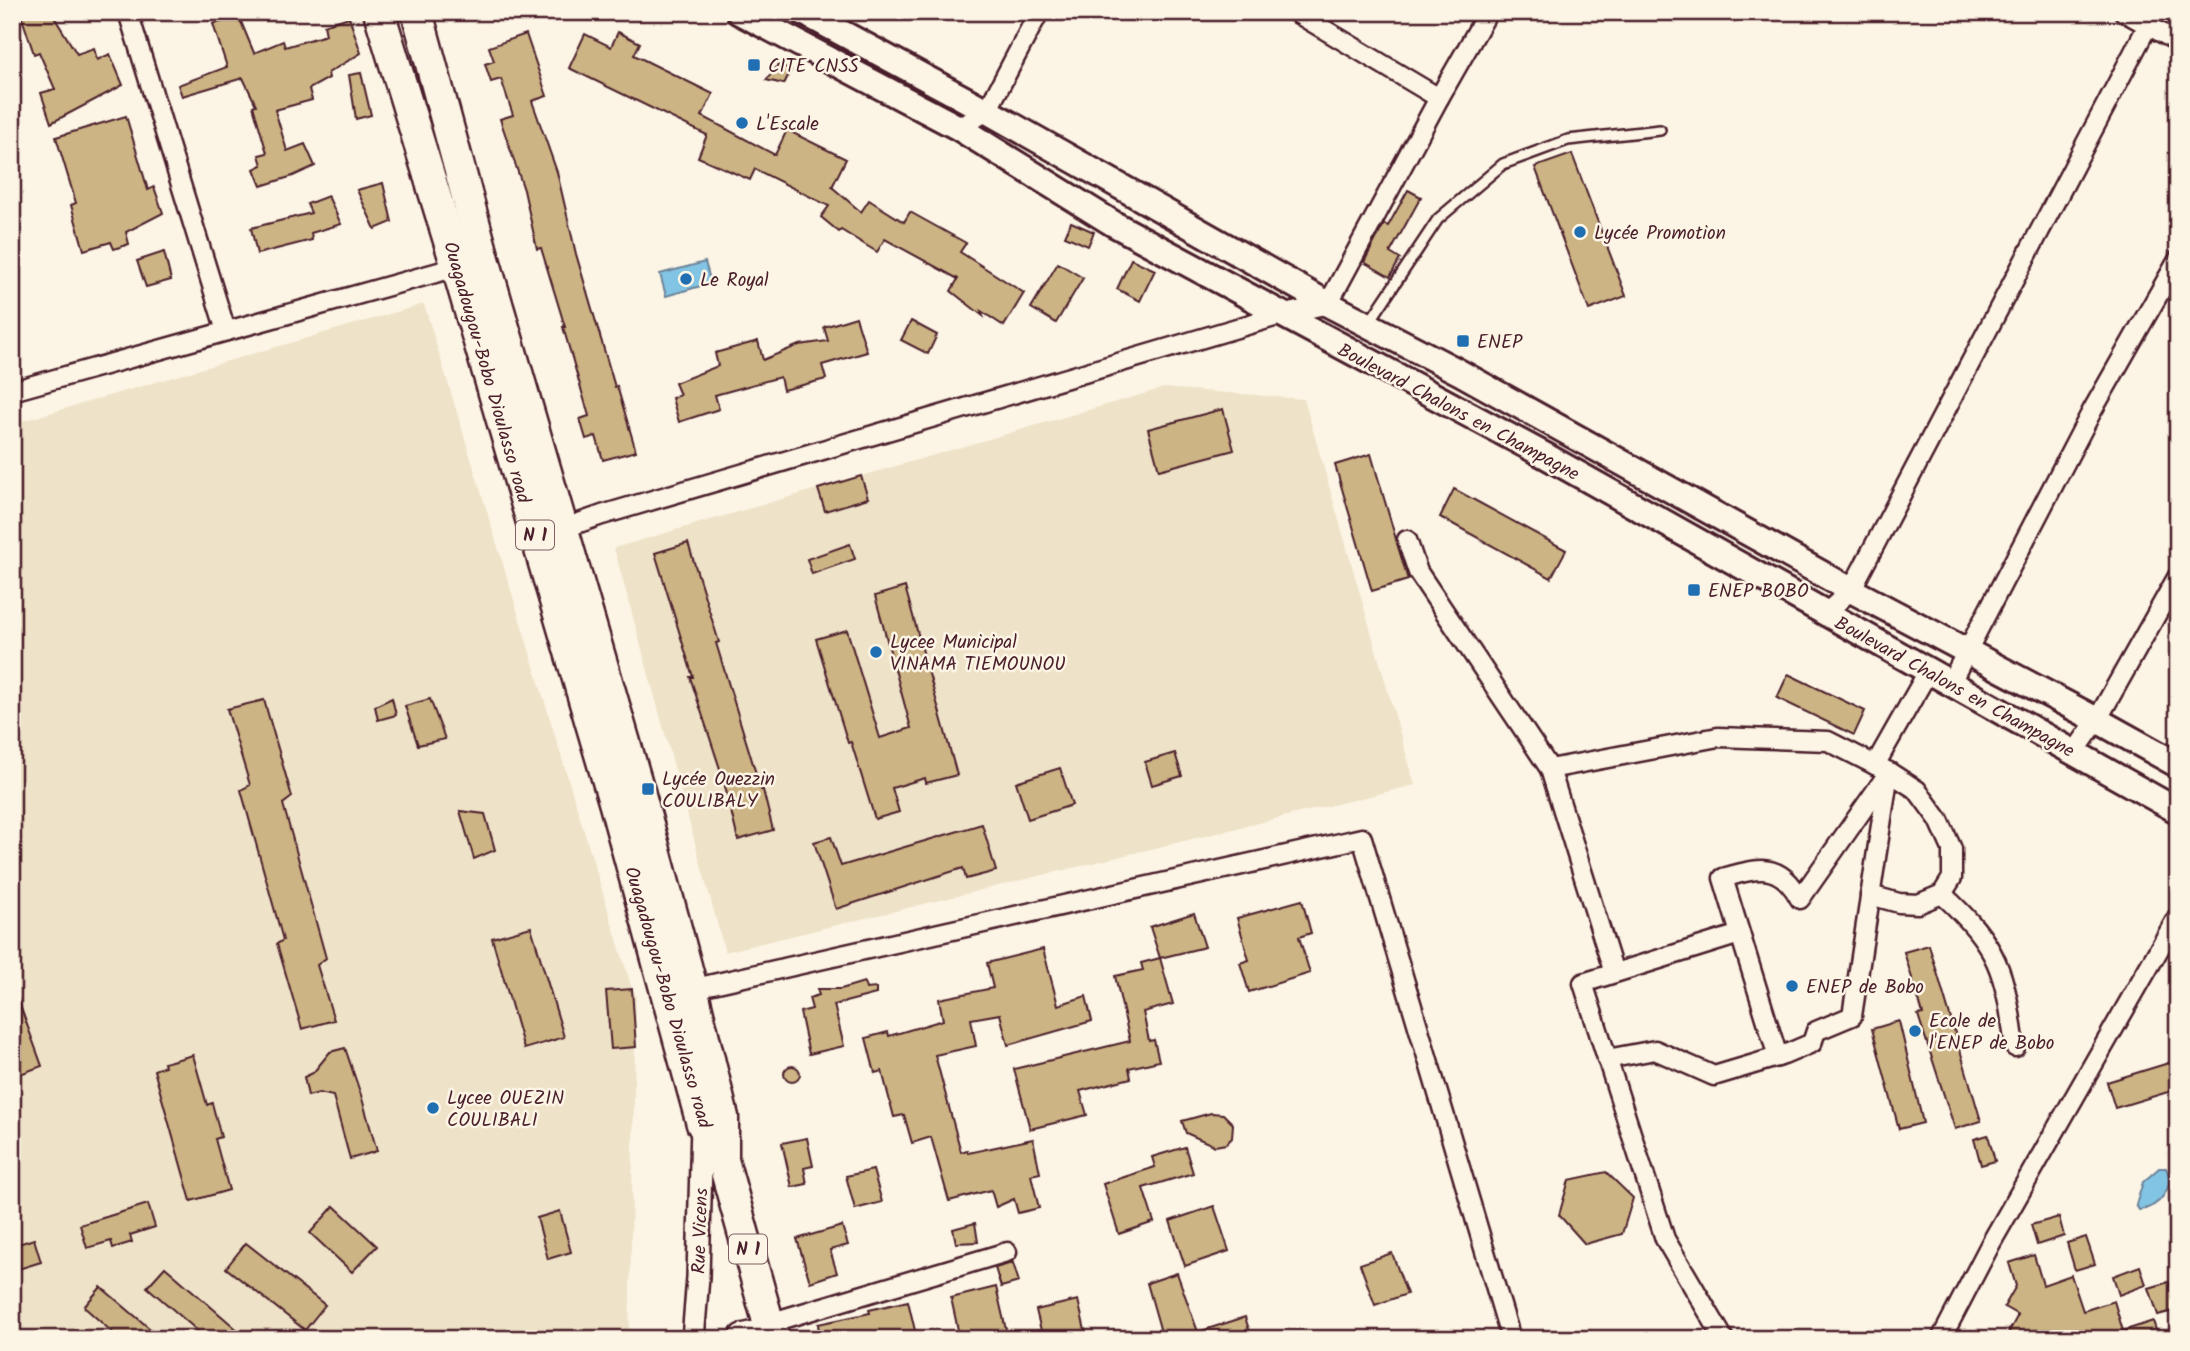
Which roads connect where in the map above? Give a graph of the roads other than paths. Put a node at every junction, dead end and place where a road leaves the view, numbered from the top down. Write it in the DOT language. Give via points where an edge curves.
graph roads {
  1 [pos="128,12"];
  2 [pos="379,12"];
  3 [pos="416,12"];
  4 [pos="739,12"];
  5 [pos="803,12"];
  6 [pos="1039,12"];
  7 [pos="1295,12"];
  8 [pos="1488,12"];
  9 [pos="2124,12"];
  10 [pos="2148,25"];
  11 [pos="2178,42"];
  12 [pos="1439,97"];
  13 [pos="987,111"];
  14 [pos="959,128"];
  15 [pos="1660,130"];
  16 [pos="2178,260"];
  17 [pos="471,263"];
  18 [pos="1328,304"];
  19 [pos="1281,315"];
  20 [pos="1368,325"];
  21 [pos="226,331"];
  22 [pos="12,391"];
  23 [pos="549,534"];
  24 [pos="1407,540"];
  25 [pos="2178,576"];
  26 [pos="1851,590"];
  27 [pos="1826,613"];
  28 [pos="1968,652"];
  29 [pos="1940,676"];
  30 [pos="2097,720"];
  31 [pos="2074,753"];
  32 [pos="2178,765"];
  33 [pos="1882,768"];
  34 [pos="1550,769"];
  35 [pos="2178,811"];
  36 [pos="1942,894"];
  37 [pos="1870,895"];
  38 [pos="2178,916"];
  39 [pos="1740,934"];
  40 [pos="1614,973"];
  41 [pos="679,991"];
  42 [pos="2015,1047"];
  43 [pos="1778,1057"];
  44 [pos="1607,1059"];
  45 [pos="702,1124"];
  46 [pos="723,1160"];
  47 [pos="1007,1252"];
  48 [pos="764,1334"];
  49 [pos="693,1339"];
  50 [pos="1511,1339"];
  51 [pos="1724,1339"];
  52 [pos="1941,1339"];
  1 -- 21 [label="street"];
  2 -- 17 [label="highway, Ouagadougou-Bobo Dioulasso road / N 1"];
  3 -- 17 [label="highway, Ouagadougou-Bobo Dioulasso road / N 1"];
  4 -- 14 [label="main road, Boulevard Chalons en Champagne"];
  5 -- 13 [label="main road, Boulevard Chalons en Champagne"];
  6 -- 13 [label="street"];
  7 -- 12 [label="street"];
  8 -- 12 [label="street"];
  9 -- 10 [label="street"];
  10 -- 11 [label="street"];
  10 -- 26 [label="street"];
  12 -- 18 [label="street"];
  13 -- 14 [label="street"];
  13 -- 18 [label="main road, Boulevard Chalons en Champagne"];
  14 -- 19 [label="main road, Boulevard Chalons en Champagne" via="1114,223"];
  15 -- 20 [label="lane" via="1568,140 1503,163 1438,219"];
  16 -- 28 [label="street" via="2092,411"];
  17 -- 21 [label="street"];
  17 -- 23 [label="highway, Ouagadougou-Bobo Dioulasso road / N 1"];
  18 -- 19 [label="street"];
  18 -- 20 [label="main road, Boulevard Chalons en Champagne"];
  19 -- 23 [label="street"];
  19 -- 27 [label="main road, Boulevard Chalons en Champagne"];
  20 -- 26 [label="main road, Boulevard Chalons en Champagne"];
  21 -- 22 [label="street"];
  23 -- 41 [label="highway, Ouagadougou-Bobo Dioulasso road / N 1" via="615,805"];
  24 -- 34 [label="street" via="1418,572"];
  25 -- 30 [label="street"];
  26 -- 27 [label="street"];
  26 -- 28 [label="main road, Boulevard Chalons en Champagne"];
  27 -- 29 [label="main road, Boulevard Chalons en Champagne"];
  28 -- 29 [label="street"];
  28 -- 30 [label="main road, Boulevard Chalons en Champagne"];
  29 -- 31 [label="main road, Boulevard Chalons en Champagne"];
  29 -- 33 [label="street"];
  30 -- 31 [label="street"];
  30 -- 32 [label="main road, Boulevard Chalons en Champagne"];
  31 -- 35 [label="main road, Boulevard Chalons en Champagne"];
  33 -- 34 [label="street" via="1828,741 1718,737"];
  33 -- 36 [label="street" via="1917,790 1939,820 1952,849 1952,878"];
  33 -- 37 [label="street"];
  33 -- 39 [label="street" via="1800,899 1792,883 1758,868 1723,878"];
  34 -- 40 [label="street"];
  36 -- 37 [label="street" via="1919,904"];
  36 -- 42 [label="street" via="1988,943 2008,994"];
  37 -- 43 [label="street" via="1852,1016 1816,1031 1812,1043"];
  38 -- 52 [label="street"];
  39 -- 40 [label="street"];
  39 -- 43 [label="street"];
  40 -- 44 [label="street" via="1583,983"];
  41 -- 45 [label="highway, Ouagadougou-Bobo Dioulasso road / N 1"];
  41 -- 46 [label="highway, Ouagadougou-Bobo Dioulasso road / N 1" via="723,1117"];
  41 -- 50 [label="street" via="1362,838"];
  43 -- 44 [label="street" via="1714,1076 1655,1050"];
  44 -- 51 [label="street" via="1664,1239"];
  45 -- 46 [label="highway, Ouagadougou-Bobo Dioulasso road / N 1"];
  45 -- 49 [label="street, Rue Vicens"];
  46 -- 48 [label="highway, N 1"];
  47 -- 48 [label="street"];
}
